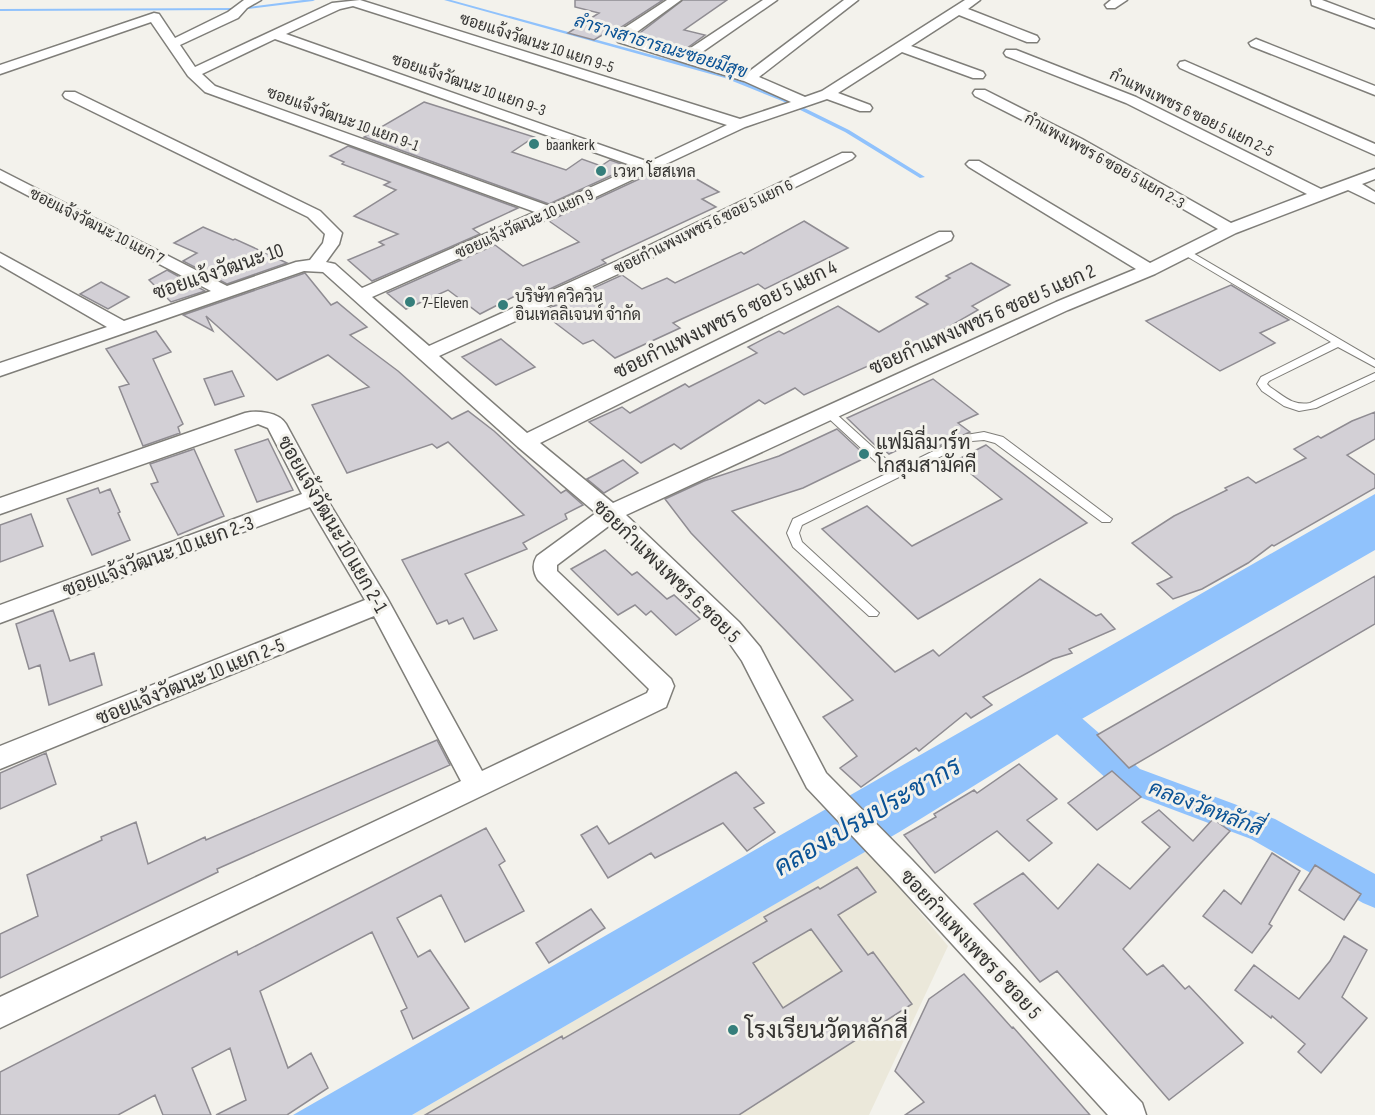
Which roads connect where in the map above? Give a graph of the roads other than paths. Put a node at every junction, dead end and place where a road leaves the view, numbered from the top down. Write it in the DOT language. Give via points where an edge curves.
graph roads {
  1 [pos="771,0"];
  2 [pos="852,0"];
  3 [pos="974,0"];
  4 [pos="650,2"];
  5 [pos="1316,2"];
  6 [pos="670,3"];
  7 [pos="245,6"];
  8 [pos="958,10"];
  9 [pos="1375,24"];
  10 [pos="276,35"];
  11 [pos="1032,39"];
  12 [pos="1256,43"];
  13 [pos="172,44"];
  14 [pos="902,47"];
  15 [pos="1011,53"];
  16 [pos="1322,56"];
  17 [pos="685,58"];
  18 [pos="1307,64"];
  19 [pos="1185,65"];
  20 [pos="0,70"];
  21 [pos="193,73"];
  22 [pos="978,75"];
  23 [pos="748,78"];
  24 [pos="1373,89"];
  25 [pos="980,93"];
  26 [pos="827,94"];
  27 [pos="70,95"];
  28 [pos="798,103"];
  29 [pos="864,108"];
  30 [pos="740,124"];
  31 [pos="1375,150"];
  32 [pos="847,156"];
  33 [pos="974,164"];
  34 [pos="650,167"];
  35 [pos="1375,174"];
  36 [pos="0,175"];
  37 [pos="1351,185"];
  38 [pos="1322,195"];
  39 [pos="1375,198"];
  40 [pos="551,212"];
  41 [pos="1230,229"];
  42 [pos="945,236"];
  43 [pos="1186,252"];
  44 [pos="0,258"];
  45 [pos="315,265"];
  46 [pos="1149,270"];
  47 [pos="226,292"];
  48 [pos="359,296"];
  49 [pos="122,328"];
  50 [pos="1340,342"];
  51 [pos="427,354"];
  52 [pos="1375,364"];
  53 [pos="0,370"];
  54 [pos="1375,376"];
  55 [pos="830,414"];
  56 [pos="525,442"];
  57 [pos="894,473"];
  58 [pos="315,496"];
  59 [pos="0,506"];
  60 [pos="611,513"];
  61 [pos="1106,519"];
  62 [pos="379,604"];
  63 [pos="873,613"];
  64 [pos="0,614"];
  65 [pos="0,758"];
  66 [pos="477,786"];
  67 [pos="0,1013"];
  68 [pos="1130,1115"];
  1 -- 17 [label="street"];
  2 -- 23 [label="street"];
  3 -- 8 [label="street, ซอยแจ้งวัฒนะ 10 แยก 9"];
  4 -- 6 [label="street"];
  5 -- 9 [label="street"];
  6 -- 17 [label="street" via="623,35 623,39"];
  7 -- 13 [label="street"];
  8 -- 11 [label="street"];
  8 -- 14 [label="street, ซอยแจ้งวัฒนะ 10 แยก 9"];
  10 -- 21 [label="street, ซอยแจ้งวัฒนะ 10 แยก 9-5"];
  10 -- 30 [label="street, ซอยแจ้งวัฒนะ 10 แยก 9-5" via="343,3 361,4"];
  10 -- 34 [label="street, ซอยแจ้งวัฒนะ 10 แยก 9-3"];
  12 -- 18 [label="street"];
  13 -- 20 [label="street, ซอยแจ้งวัฒนะ 10 แยก 9-1" via="155,11"];
  13 -- 21 [label="street, ซอยแจ้งวัฒนะ 10 แยก 9-1"];
  14 -- 22 [label="street"];
  14 -- 26 [label="street, ซอยแจ้งวัฒนะ 10 แยก 9"];
  15 -- 38 [label="street, กำแพงเพชร 6 ซอย 5 แยก 2-5" via="1131,100"];
  16 -- 18 [label="street"];
  17 -- 23 [label="street"];
  18 -- 24 [label="street"];
  19 -- 31 [label="street"];
  21 -- 40 [label="street, ซอยแจ้งวัฒนะ 10 แยก 9-1" via="210,89"];
  23 -- 28 [label="street"];
  25 -- 41 [label="street, กำแพงเพชร 6 ซอย 5 แยก 2-3" via="1077,142"];
  26 -- 28 [label="street, ซอยแจ้งวัฒนะ 10 แยก 9"];
  26 -- 29 [label="street"];
  27 -- 45 [label="street" via="314,214 334,233 331,244"];
  28 -- 30 [label="street, ซอยแจ้งวัฒนะ 10 แยก 9"];
  30 -- 34 [label="street, ซอยแจ้งวัฒนะ 10 แยก 9"];
  32 -- 51 [label="street, ซอยกำแพงเพชร 6 ซอย 5 แยก 6" via="623,265"];
  33 -- 46 [label="street"];
  34 -- 40 [label="street, ซอยแจ้งวัฒนะ 10 แยก 9"];
  35 -- 37 [label="street, ซอยกำแพงเพชร 6 ซอย 5 แยก 2"];
  36 -- 47 [label="street, ซอยแจ้งวัฒนะ 10 แยก 7"];
  37 -- 38 [label="street, ซอยกำแพงเพชร 6 ซอย 5 แยก 2"];
  37 -- 39 [label="street"];
  38 -- 41 [label="street, ซอยกำแพงเพชร 6 ซอย 5 แยก 2"];
  40 -- 48 [label="street, ซอยแจ้งวัฒนะ 10 แยก 9"];
  41 -- 43 [label="street, ซอยกำแพงเพชร 6 ซอย 5 แยก 2"];
  42 -- 56 [label="street, ซอยกำแพงเพชร 6 ซอย 5 แยก 4"];
  43 -- 46 [label="street, ซอยกำแพงเพชร 6 ซอย 5 แยก 2"];
  43 -- 50 [label="lane"];
  44 -- 49 [label="street"];
  45 -- 47 [label="street, ซอยแจ้งวัฒนะ 10"];
  45 -- 48 [label="street" via="329,268"];
  46 -- 55 [label="street, ซอยกำแพงเพชร 6 ซอย 5 แยก 2"];
  47 -- 49 [label="street, ซอยแจ้งวัฒนะ 10"];
  48 -- 51 [label="street"];
  49 -- 53 [label="street, ซอยแจ้งวัฒนะ 10"];
  50 -- 52 [label="lane"];
  50 -- 54 [label="lane" via="1265,378 1262,384 1299,408 1312,406"];
  51 -- 56 [label="street, ซอยกำแพงเพชร 6 ซอย 5"];
  55 -- 57 [label="lane"];
  55 -- 60 [label="street, ซอยกำแพงเพชร 6 ซอย 5 แยก 2"];
  56 -- 60 [label="street, ซอยกำแพงเพชร 6 ซอย 5"];
  57 -- 61 [label="lane" via="970,438 984,436 999,440"];
  57 -- 63 [label="lane" via="797,522 793,533 797,544"];
  58 -- 59 [label="street, ซอยแจ้งวัฒนะ 10 แยก 2-1" via="276,424 260,418"];
  58 -- 62 [label="street, ซอยแจ้งวัฒนะ 10 แยก 2-1"];
  58 -- 64 [label="street, ซอยแจ้งวัฒนะ 10 แยก 2-3"];
  60 -- 66 [label="street, ซอยกำแพงเพชร 6 ซอย 5 แยก 2" via="545,562 546,574 662,686 657,700"];
  60 -- 68 [label="street, ซอยกำแพงเพชร 6 ซอย 5" via="731,628 751,654 816,780"];
  62 -- 65 [label="street, ซอยแจ้งวัฒนะ 10 แยก 2-5"];
  62 -- 66 [label="street, ซอยแจ้งวัฒนะ 10 แยก 2-1"];
  66 -- 67 [label="street"];
}
